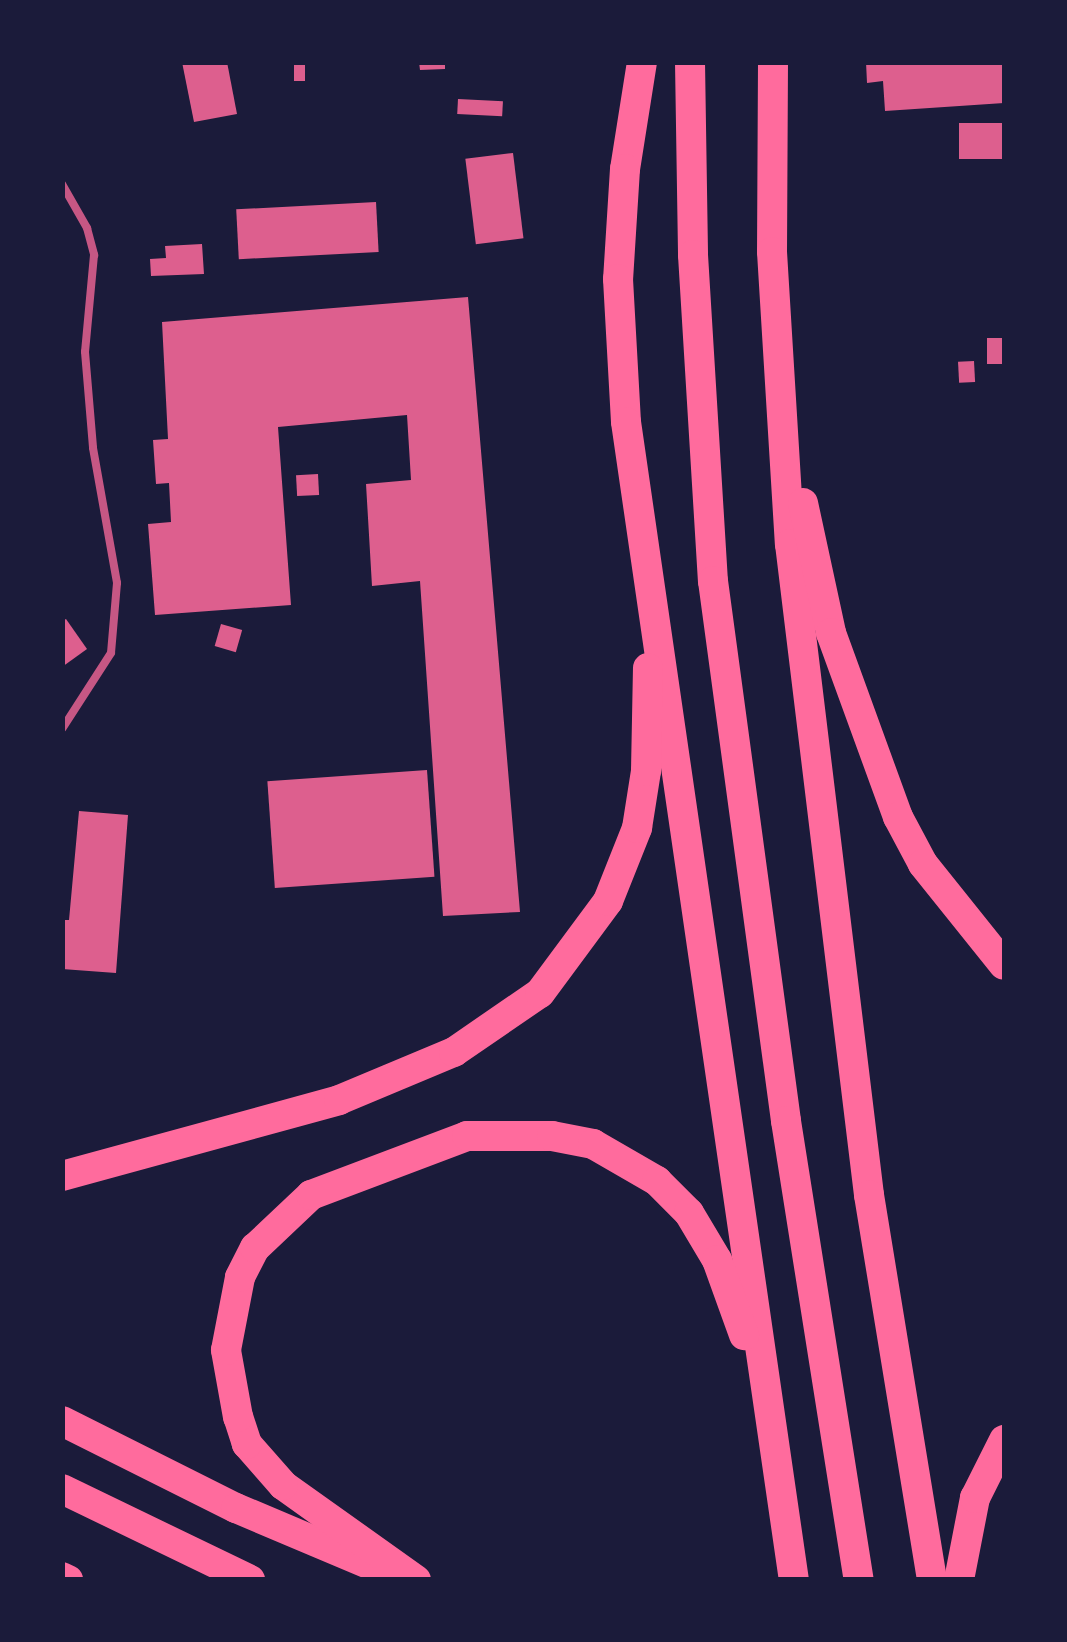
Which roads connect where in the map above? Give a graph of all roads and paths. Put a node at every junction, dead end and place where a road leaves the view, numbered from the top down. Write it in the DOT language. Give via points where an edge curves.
graph roads {
  1 [pos="642,62"];
  2 [pos="690,62"];
  3 [pos="773,62"];
  4 [pos="62,184"];
  5 [pos="779,391"];
  6 [pos="646,585"];
  7 [pos="62,730"];
  8 [pos="1004,965"];
  9 [pos="62,1176"];
  10 [pos="62,1421"];
  11 [pos="1004,1440"];
  12 [pos="62,1489"];
  13 [pos="786,1520"];
  14 [pos="250,1580"];
  15 [pos="412,1580"];
  16 [pos="794,1580"];
  17 [pos="859,1580"];
  18 [pos="932,1580"];
  19 [pos="958,1580"];
  1 -- 6 [label="highway" via="625,169 618,279"];
  2 -- 17 [label="highway" via="692,255 712,581 786,1122"];
  3 -- 5 [label="highway"];
  4 -- 7 [label="lane" via="88,228 94,255 85,352 92,448 117,583 110,653"];
  5 -- 8 [label="highway" via="831,633 858,720 923,864"];
  5 -- 18 [label="highway" via="819,806 869,1195"];
  6 -- 9 [label="highway" via="646,771 636,828 608,901 540,993 454,1052 339,1100"];
  6 -- 13 [label="highway" via="702,924"];
  10 -- 15 [label="highway" via="236,1508"];
  11 -- 19 [label="highway" via="975,1498"];
  12 -- 14 [label="highway"];
  13 -- 15 [label="highway" via="737,1314 689,1214 657,1181 593,1144 552,1136 468,1136 310,1195 254,1248 229,1316 228,1380 247,1444 283,1485"];
  13 -- 16 [label="highway"];
}
